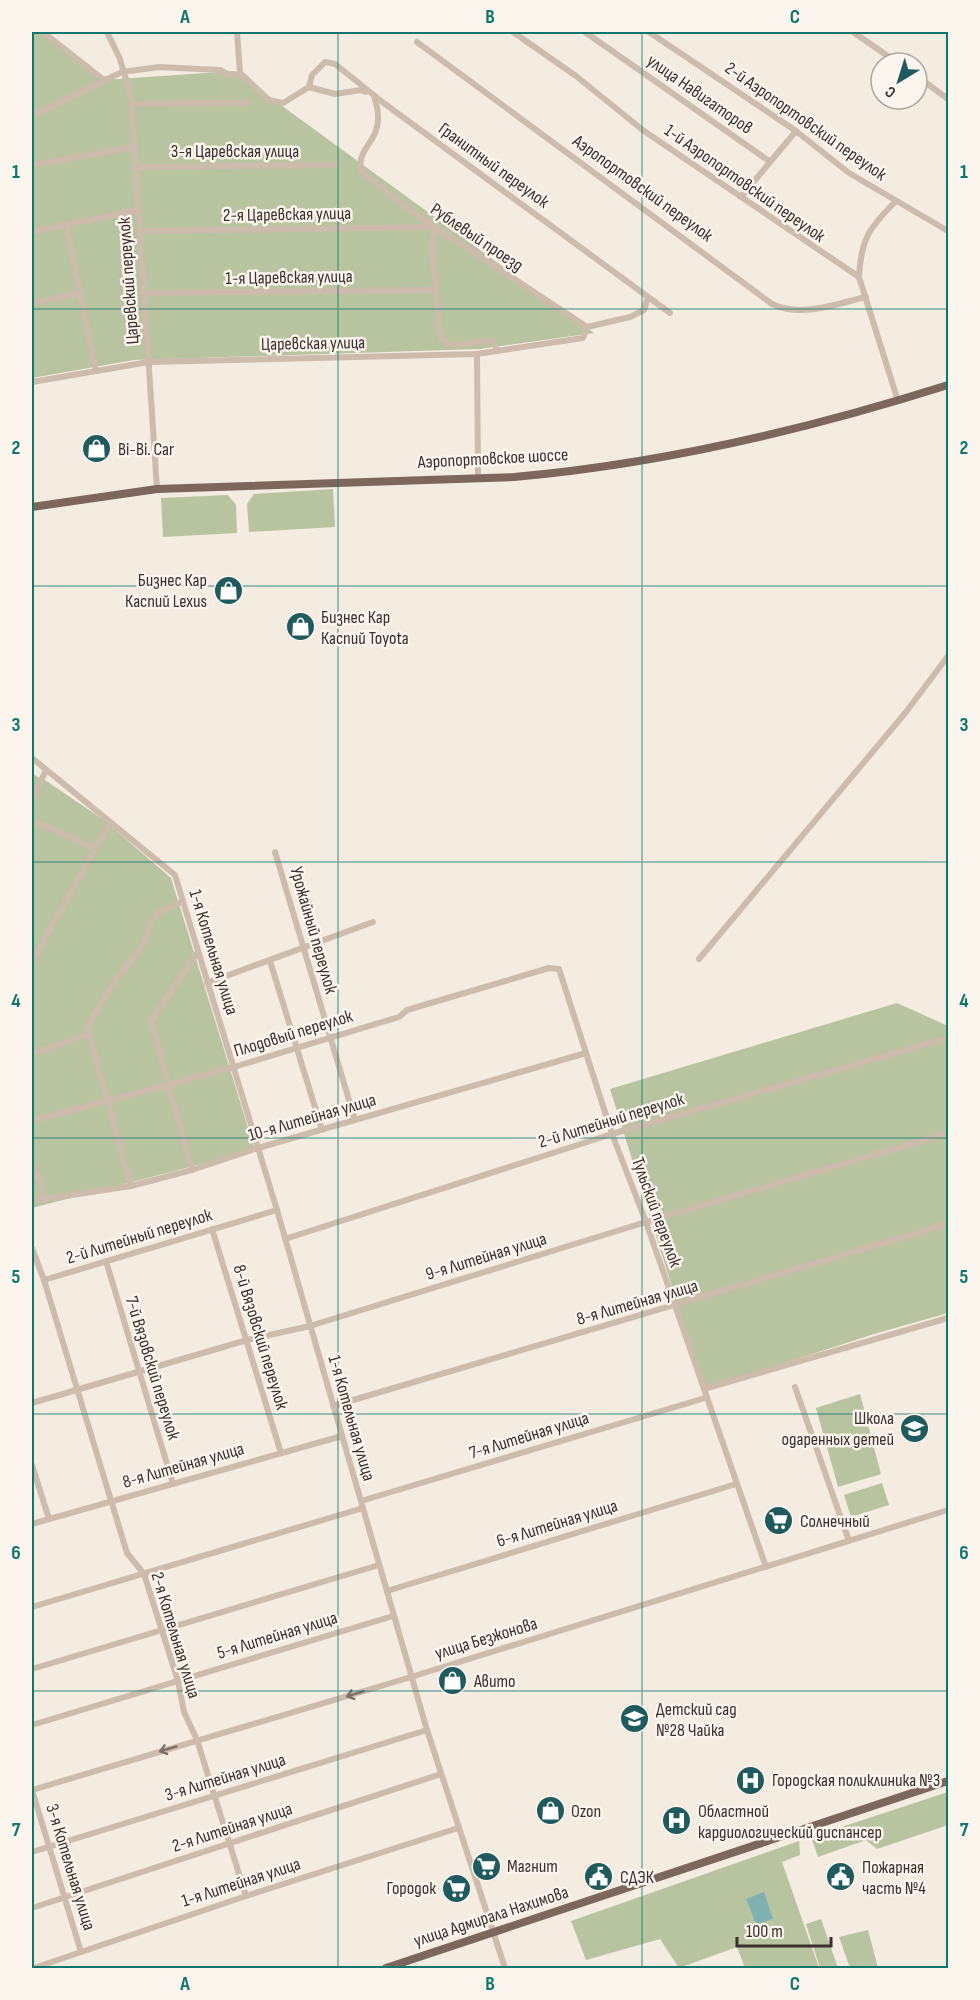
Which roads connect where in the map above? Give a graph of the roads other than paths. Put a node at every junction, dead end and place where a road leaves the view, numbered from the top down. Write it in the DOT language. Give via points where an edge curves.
graph roads {
  1 [pos="43,32"];
  2 [pos="107,32"];
  3 [pos="237,32"];
  4 [pos="513,32"];
  5 [pos="585,32"];
  6 [pos="649,32"];
  7 [pos="853,32"];
  8 [pos="417,42"];
  9 [pos="881,51"];
  10 [pos="122,72"];
  11 [pos="240,73"];
  12 [pos="107,79"];
  13 [pos="929,85"];
  14 [pos="309,87"];
  15 [pos="374,95"];
  16 [pos="948,99"];
  17 [pos="248,103"];
  18 [pos="131,104"];
  19 [pos="32,116"];
  20 [pos="796,131"];
  21 [pos="134,147"];
  22 [pos="770,161"];
  23 [pos="32,165"];
  24 [pos="335,165"];
  25 [pos="135,167"];
  26 [pos="741,197"];
  27 [pos="895,201"];
  28 [pos="137,210"];
  29 [pos="66,224"];
  30 [pos="436,227"];
  31 [pos="139,231"];
  32 [pos="948,231"];
  33 [pos="32,232"];
  34 [pos="859,277"];
  35 [pos="435,290"];
  36 [pos="80,293"];
  37 [pos="142,293"];
  38 [pos="648,297"];
  39 [pos="866,297"];
  40 [pos="32,303"];
  41 [pos="670,313"];
  42 [pos="586,327"];
  43 [pos="498,351"];
  44 [pos="477,354"];
  45 [pos="149,362"];
  46 [pos="96,371"];
  47 [pos="32,382"];
  48 [pos="948,385"];
  49 [pos="898,401"];
  50 [pos="478,478"];
  51 [pos="157,489"];
  52 [pos="32,507"];
  53 [pos="948,656"];
  54 [pos="32,758"];
  55 [pos="46,770"];
  56 [pos="32,800"];
  57 [pos="32,820"];
  58 [pos="110,822"];
  59 [pos="95,848"];
  60 [pos="275,852"];
  61 [pos="183,901"];
  62 [pos="373,922"];
  63 [pos="34,949"];
  64 [pos="303,949"];
  65 [pos="198,952"];
  66 [pos="699,959"];
  67 [pos="270,961"];
  68 [pos="32,962"];
  69 [pos="559,969"];
  70 [pos="207,983"];
  71 [pos="89,1034"];
  72 [pos="330,1037"];
  73 [pos="948,1038"];
  74 [pos="297,1047"];
  75 [pos="586,1053"];
  76 [pos="32,1054"];
  77 [pos="234,1067"];
  78 [pos="169,1083"];
  79 [pos="107,1099"];
  80 [pos="355,1120"];
  81 [pos="32,1121"];
  82 [pos="322,1130"];
  83 [pos="948,1133"];
  84 [pos="612,1134"];
  85 [pos="258,1148"];
  86 [pos="32,1165"];
  87 [pos="192,1170"];
  88 [pos="131,1186"];
  89 [pos="44,1200"];
  90 [pos="32,1201"];
  91 [pos="277,1210"];
  92 [pos="646,1222"];
  93 [pos="948,1224"];
  94 [pos="212,1229"];
  95 [pos="285,1239"];
  96 [pos="32,1248"];
  97 [pos="105,1261"];
  98 [pos="44,1280"];
  99 [pos="675,1306"];
  100 [pos="948,1318"];
  101 [pos="310,1326"];
  102 [pos="247,1340"];
  103 [pos="138,1372"];
  104 [pos="795,1387"];
  105 [pos="76,1389"];
  106 [pos="704,1389"];
  107 [pos="705,1398"];
  108 [pos="32,1402"];
  109 [pos="333,1406"];
  110 [pos="342,1436"];
  111 [pos="280,1453"];
  112 [pos="32,1465"];
  113 [pos="173,1484"];
  114 [pos="736,1484"];
  115 [pos="111,1501"];
  116 [pos="361,1501"];
  117 [pos="363,1508"];
  118 [pos="948,1510"];
  119 [pos="49,1519"];
  120 [pos="32,1524"];
  121 [pos="849,1541"];
  122 [pos="379,1565"];
  123 [pos="766,1567"];
  124 [pos="144,1574"];
  125 [pos="387,1591"];
  126 [pos="32,1607"];
  127 [pos="393,1616"];
  128 [pos="161,1629"];
  129 [pos="32,1669"];
  130 [pos="411,1677"];
  131 [pos="178,1681"];
  132 [pos="32,1725"];
  133 [pos="427,1730"];
  134 [pos="197,1740"];
  135 [pos="441,1774"];
  136 [pos="948,1781"];
  137 [pos="32,1790"];
  138 [pos="215,1796"];
  139 [pos="458,1828"];
  140 [pos="230,1844"];
  141 [pos="50,1847"];
  142 [pos="32,1852"];
  143 [pos="246,1896"];
  144 [pos="66,1897"];
  145 [pos="32,1908"];
  146 [pos="493,1934"];
  147 [pos="81,1952"];
  148 [pos="34,1968"];
  149 [pos="386,1968"];
  150 [pos="505,1968"];
  1 -- 12 [label="street"];
  2 -- 10 [label="street, Царевский переулок" via="120,58"];
  3 -- 11 [label="street"];
  4 -- 26 [label="street, 1-й Аэропортовский переулок" via="644,131"];
  5 -- 22 [label="street, улица Навигаторов"];
  6 -- 20 [label="street, 2-й Аэропортовский переулок"];
  7 -- 9 [label="street"];
  8 -- 39 [label="street, Аэропортовский переулок" via="772,303 786,310 801,311"];
  10 -- 11 [label="street" via="159,67 220,70 231,76"];
  10 -- 12 [label="street"];
  10 -- 18 [label="street, Царевский переулок"];
  11 -- 14 [label="street" via="269,100 283,103"];
  12 -- 19 [label="street"];
  13 -- 16 [label="street"];
  14 -- 15 [label="street" via="335,94 361,90"];
  14 -- 15 [label="street, Гранитный переулок" via="312,75 325,62 335,64"];
  15 -- 30 [label="street, Рублевый проезд" via="378,116 375,133 361,157 362,172"];
  15 -- 38 [label="street, Гранитный переулок"];
  17 -- 18 [label="street"];
  18 -- 21 [label="street, Царевский переулок"];
  20 -- 22 [label="street"];
  20 -- 27 [label="street, 2-й Аэропортовский переулок"];
  21 -- 23 [label="street"];
  21 -- 25 [label="street, Царевский переулок"];
  22 -- 26 [label="street"];
  24 -- 25 [label="street, 3-я Царевская улица"];
  25 -- 28 [label="street, Царевский переулок"];
  26 -- 34 [label="street, 1-й Аэропортовский переулок"];
  27 -- 32 [label="street, 2-й Аэропортовский переулок"];
  27 -- 34 [label="street" via="872,225 861,249"];
  28 -- 29 [label="street"];
  28 -- 31 [label="street, Царевский переулок"];
  29 -- 33 [label="street"];
  29 -- 36 [label="street"];
  30 -- 31 [label="street, 2-я Царевская улица"];
  30 -- 35 [label="street" via="432,242"];
  30 -- 42 [label="street, Рублевый проезд"];
  31 -- 37 [label="street, Царевский переулок"];
  34 -- 39 [label="street"];
  35 -- 37 [label="street, 1-я Царевская улица"];
  35 -- 43 [label="street" via="444,343 450,346 492,340"];
  36 -- 40 [label="street"];
  36 -- 46 [label="street"];
  37 -- 45 [label="street, Царевский переулок"];
  38 -- 41 [label="street, Гранитный переулок"];
  38 -- 42 [label="street" via="644,310 630,317"];
  39 -- 49 [label="street"];
  42 -- 43 [label="street, Царевская улица" via="583,339"];
  43 -- 44 [label="street, Царевская улица"];
  44 -- 45 [label="street, Царевская улица"];
  44 -- 50 [label="street"];
  45 -- 46 [label="street, Царевская улица"];
  45 -- 51 [label="street, Царевский переулок"];
  46 -- 47 [label="street, Царевская улица"];
  48 -- 49 [label="main road, Аэропортовское шоссе"];
  49 -- 50 [label="main road, Аэропортовское шоссе" via="767,438 666,458 563,472"];
  50 -- 51 [label="main road, Аэропортовское шоссе"];
  51 -- 52 [label="main road, Аэропортовское шоссе"];
  53 -- 66 [label="street" via="906,712"];
  54 -- 55 [label="street"];
  55 -- 56 [label="street"];
  55 -- 58 [label="street"];
  57 -- 59 [label="street"];
  58 -- 59 [label="street"];
  58 -- 61 [label="street, 1-я Котельная улица" via="175,875"];
  59 -- 63 [label="street"];
  60 -- 64 [label="street, Урожайный переулок"];
  61 -- 65 [label="street, 1-я Котельная улица"];
  61 -- 71 [label="street" via="160,912 150,922 144,945 115,981 88,1025"];
  62 -- 64 [label="street"];
  63 -- 68 [label="street"];
  64 -- 67 [label="street"];
  64 -- 72 [label="street, Урожайный переулок"];
  65 -- 70 [label="street, 1-я Котельная улица"];
  65 -- 78 [label="street" via="151,1021"];
  67 -- 70 [label="street"];
  67 -- 74 [label="street"];
  69 -- 72 [label="street, Плодовый переулок" via="549,968 407,1010 399,1017"];
  69 -- 75 [label="street, Тульский переулок"];
  70 -- 77 [label="street, 1-я Котельная улица"];
  71 -- 76 [label="street"];
  71 -- 79 [label="street"];
  72 -- 74 [label="street, Плодовый переулок"];
  72 -- 80 [label="street, Урожайный переулок"];
  73 -- 84 [label="street, 2-й Литейный переулок"];
  74 -- 77 [label="street, Плодовый переулок"];
  74 -- 82 [label="street"];
  75 -- 80 [label="street, 10-я Литейная улица"];
  75 -- 84 [label="street, Тульский переулок"];
  77 -- 78 [label="street, Плодовый переулок"];
  77 -- 85 [label="street, 1-я Котельная улица"];
  78 -- 79 [label="street, Плодовый переулок"];
  78 -- 87 [label="street"];
  79 -- 81 [label="street, Плодовый переулок"];
  79 -- 88 [label="street"];
  80 -- 82 [label="street, 10-я Литейная улица"];
  82 -- 85 [label="street, 10-я Литейная улица"];
  83 -- 92 [label="street, 9-я Литейная улица"];
  84 -- 92 [label="street, Тульский переулок"];
  84 -- 95 [label="street, 2-й Литейный переулок"];
  85 -- 87 [label="street, 10-я Литейная улица"];
  85 -- 91 [label="street, 1-я Котельная улица"];
  86 -- 89 [label="street"];
  87 -- 88 [label="street, 10-я Литейная улица"];
  88 -- 89 [label="street, 10-я Литейная улица"];
  89 -- 90 [label="street"];
  91 -- 94 [label="street, 2-й Литейный переулок"];
  91 -- 95 [label="street, 1-я Котельная улица"];
  92 -- 99 [label="street, Тульский переулок"];
  92 -- 101 [label="street, 9-я Литейная улица"];
  93 -- 99 [label="street, 8-я Литейная улица"];
  94 -- 97 [label="street, 2-й Литейный переулок"];
  94 -- 102 [label="street, 8-й Вязовский переулок"];
  95 -- 101 [label="street, 1-я Котельная улица"];
  96 -- 98 [label="street, 2-я Котельная улица"];
  97 -- 98 [label="street, 2-й Литейный переулок"];
  97 -- 103 [label="street, 7-й Вязовский переулок"];
  98 -- 105 [label="street, 2-я Котельная улица"];
  99 -- 106 [label="street, Тульский переулок"];
  99 -- 109 [label="street, 8-я Литейная улица"];
  100 -- 106 [label="street"];
  101 -- 102 [label="street, 9-я Литейная улица"];
  101 -- 109 [label="street, 1-я Котельная улица"];
  102 -- 103 [label="street, 9-я Литейная улица"];
  102 -- 111 [label="street, 8-й Вязовский переулок"];
  103 -- 105 [label="street, 9-я Литейная улица"];
  103 -- 113 [label="street, 7-й Вязовский переулок"];
  104 -- 121 [label="street"];
  105 -- 108 [label="street, 9-я Литейная улица"];
  105 -- 115 [label="street, 2-я Котельная улица"];
  106 -- 107 [label="street, Тульский переулок"];
  107 -- 114 [label="street, Тульский переулок"];
  107 -- 116 [label="street, 7-я Литейная улица"];
  109 -- 110 [label="street, 1-я Котельная улица"];
  110 -- 111 [label="street, 8-я Литейная улица"];
  110 -- 116 [label="street, 1-я Котельная улица"];
  111 -- 113 [label="street, 8-я Литейная улица"];
  112 -- 119 [label="street"];
  113 -- 115 [label="street, 8-я Литейная улица"];
  114 -- 123 [label="street, Тульский переулок"];
  114 -- 125 [label="street, 6-я Литейная улица"];
  115 -- 119 [label="street, 8-я Литейная улица"];
  115 -- 124 [label="street, 2-я Котельная улица" via="127,1553"];
  116 -- 117 [label="street, 1-я Котельная улица"];
  117 -- 122 [label="street, 1-я Котельная улица"];
  117 -- 124 [label="street"];
  118 -- 121 [label="street, улица Безжонова"];
  119 -- 120 [label="street, 8-я Литейная улица"];
  121 -- 123 [label="street, улица Безжонова"];
  122 -- 125 [label="street, 1-я Котельная улица"];
  122 -- 128 [label="street"];
  123 -- 130 [label="street, улица Безжонова"];
  124 -- 126 [label="street"];
  124 -- 128 [label="street, 2-я Котельная улица"];
  125 -- 127 [label="street, 1-я Котельная улица"];
  127 -- 130 [label="street, 1-я Котельная улица"];
  127 -- 131 [label="street, 5-я Литейная улица"];
  128 -- 129 [label="street"];
  128 -- 131 [label="street, 2-я Котельная улица"];
  130 -- 133 [label="street, 1-я Котельная улица"];
  130 -- 134 [label="street, улица Безжонова, one-way"];
  131 -- 132 [label="street, 5-я Литейная улица"];
  131 -- 134 [label="street, 2-я Котельная улица" via="184,1712"];
  133 -- 135 [label="street, 1-я Котельная улица"];
  133 -- 138 [label="street, 3-я Литейная улица"];
  134 -- 137 [label="street, улица Безжонова, one-way"];
  134 -- 138 [label="street, 2-я Котельная улица"];
  135 -- 139 [label="street, 1-я Котельная улица"];
  135 -- 140 [label="street, 2-я Литейная улица"];
  136 -- 146 [label="main road, улица Адмирала Нахимова"];
  137 -- 141 [label="street, 3-я Котельная улица"];
  138 -- 140 [label="street, 2-я Котельная улица"];
  138 -- 141 [label="street, 3-я Литейная улица"];
  139 -- 143 [label="street, 1-я Литейная улица"];
  139 -- 146 [label="street, 1-я Котельная улица"];
  140 -- 143 [label="street, 2-я Котельная улица"];
  140 -- 144 [label="street, 2-я Литейная улица"];
  141 -- 142 [label="street, 3-я Литейная улица"];
  141 -- 144 [label="street, 3-я Котельная улица"];
  143 -- 147 [label="street, 1-я Литейная улица"];
  144 -- 145 [label="street, 2-я Литейная улица"];
  144 -- 147 [label="street, 3-я Котельная улица"];
  146 -- 149 [label="main road, улица Адмирала Нахимова"];
  146 -- 150 [label="street, 1-я Котельная улица"];
  147 -- 148 [label="street, 1-я Литейная улица"];
}
